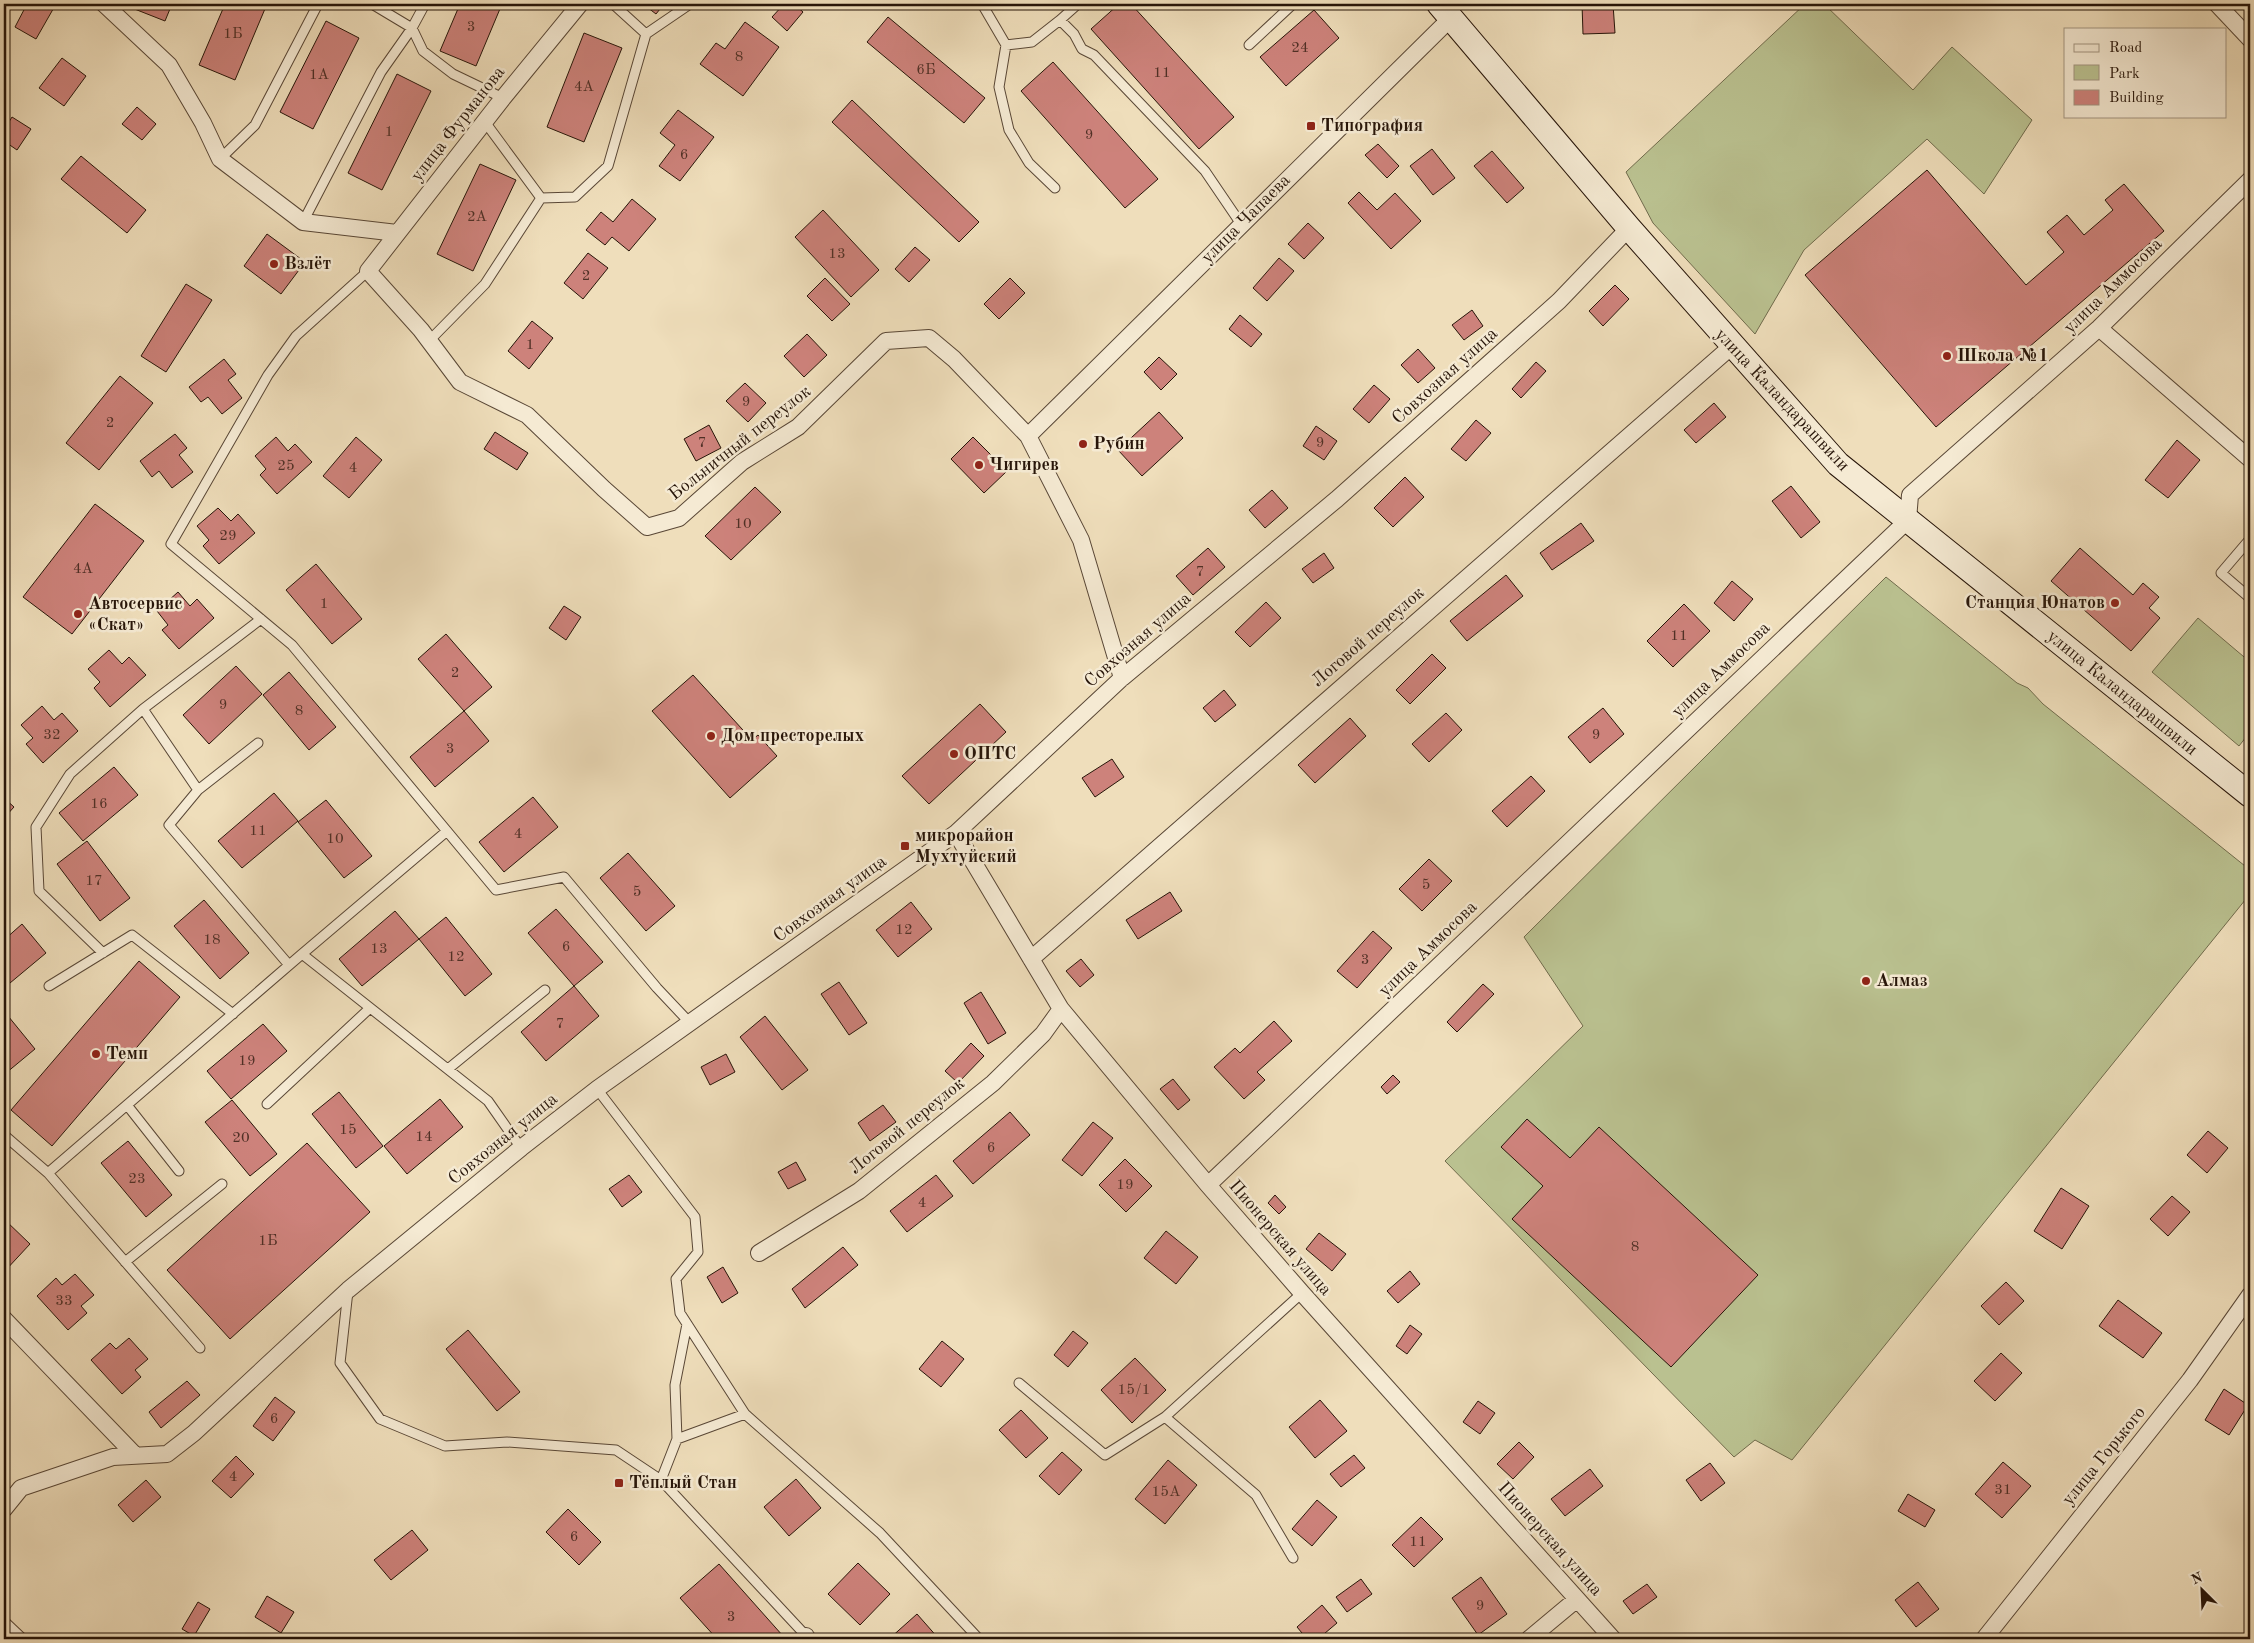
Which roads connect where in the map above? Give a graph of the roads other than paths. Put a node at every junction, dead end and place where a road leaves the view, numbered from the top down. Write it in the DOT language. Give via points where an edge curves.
graph roads {
  1 [pos="104,4"];
  2 [pos="318,4"];
  3 [pos="372,4"];
  4 [pos="425,4"];
  5 [pos="580,4"];
  6 [pos="613,4"];
  7 [pos="690,4"];
  8 [pos="982,4"];
  9 [pos="1078,4"];
  10 [pos="1294,4"];
  11 [pos="2217,4"];
  12 [pos="1453,8"];
  13 [pos="1060,20"];
  14 [pos="412,28"];
  15 [pos="646,34"];
  16 [pos="2250,39"];
  17 [pos="1006,45"];
  18 [pos="1249,46"];
  19 [pos="503,98"];
  20 [pos="485,122"];
  21 [pos="220,159"];
  22 [pos="2250,180"];
  23 [pos="1055,188"];
  24 [pos="541,198"];
  25 [pos="303,222"];
  26 [pos="1241,224"];
  27 [pos="1629,228"];
  28 [pos="397,233"];
  29 [pos="368,271"];
  30 [pos="2099,328"];
  31 [pos="429,341"];
  32 [pos="1732,346"];
  33 [pos="1028,436"];
  34 [pos="2250,459"];
  35 [pos="1908,520"];
  36 [pos="2250,539"];
  37 [pos="2250,598"];
  38 [pos="261,619"];
  39 [pos="1122,678"];
  40 [pos="143,709"];
  41 [pos="258,743"];
  42 [pos="198,790"];
  43 [pos="2250,795"];
  44 [pos="447,831"];
  45 [pos="956,833"];
  46 [pos="102,953"];
  47 [pos="302,954"];
  48 [pos="1031,959"];
  49 [pos="289,965"];
  50 [pos="49,986"];
  51 [pos="545,990"];
  52 [pos="370,1008"];
  53 [pos="1061,1009"];
  54 [pos="233,1014"];
  55 [pos="690,1023"];
  56 [pos="448,1069"];
  57 [pos="597,1089"];
  58 [pos="267,1104"];
  59 [pos="127,1105"];
  60 [pos="4,1135"];
  61 [pos="521,1148"];
  62 [pos="179,1171"];
  63 [pos="48,1173"];
  64 [pos="222,1184"];
  65 [pos="1208,1185"];
  66 [pos="759,1253"];
  67 [pos="126,1262"];
  68 [pos="348,1290"];
  69 [pos="1302,1293"];
  70 [pos="2250,1295"];
  71 [pos="4,1319"];
  72 [pos="687,1324"];
  73 [pos="200,1348"];
  74 [pos="1019,1383"];
  75 [pos="745,1414"];
  76 [pos="1165,1417"];
  77 [pos="677,1439"];
  78 [pos="135,1455"];
  79 [pos="662,1480"];
  80 [pos="4,1509"];
  81 [pos="1293,1558"];
  82 [pos="1577,1599"];
  83 [pos="4,1621"];
  84 [pos="806,1638"];
  85 [pos="23,1639"];
  86 [pos="979,1639"];
  87 [pos="1529,1639"];
  88 [pos="1613,1639"];
  89 [pos="1984,1639"];
  1 -- 21 [label="street" via="169,65"];
  2 -- 21 [label="lane" via="255,124"];
  3 -- 14 [label="lane"];
  4 -- 14 [label="lane"];
  5 -- 19 [label="street, улица Фурманова"];
  6 -- 15 [label="lane"];
  7 -- 15 [label="lane"];
  8 -- 17 [label="lane"];
  9 -- 13 [label="lane"];
  10 -- 18 [label="lane"];
  11 -- 16 [label="street"];
  12 -- 26 [label="street, улица Чапаева"];
  12 -- 27 [label="main road, улица Каландарашвили"];
  13 -- 17 [label="lane" via="1032,42"];
  13 -- 26 [label="lane" via="1074,34 1082,49 1094,55 1205,171"];
  14 -- 19 [label="lane" via="423,51 454,74"];
  14 -- 25 [label="lane" via="381,72"];
  15 -- 24 [label="lane" via="608,166 574,197"];
  17 -- 23 [label="lane" via="999,88 1008,130 1029,163"];
  19 -- 20 [label="street, улица Фурманова"];
  20 -- 24 [label="lane"];
  20 -- 28 [label="street, улица Фурманова"];
  21 -- 25 [label="street"];
  22 -- 30 [label="street, улица Аммосова"];
  24 -- 31 [label="lane" via="485,284"];
  25 -- 28 [label="street"];
  26 -- 33 [label="street, улица Чапаева"];
  27 -- 32 [label="main road, улица Каландарашвили"];
  27 -- 39 [label="street, Совхозная улица" via="1559,300 1337,499"];
  28 -- 29 [label="street, улица Фурманова"];
  29 -- 31 [label="street, Больничный переулок"];
  29 -- 38 [label="lane" via="296,336 268,375 171,544"];
  30 -- 34 [label="street"];
  30 -- 35 [label="street, улица Аммосова" via="1910,495"];
  31 -- 33 [label="street, Больничный переулок" via="460,382 527,415 647,527 679,518 742,462 798,426 886,341 928,338 954,359"];
  32 -- 35 [label="main road, улица Каландарашвили" via="1838,464"];
  32 -- 48 [label="street, Логовой переулок"];
  33 -- 39 [label="street" via="1081,540"];
  35 -- 43 [label="main road, улица Каландарашвили"];
  35 -- 65 [label="street, улица Аммосова"];
  36 -- 37 [label="lane" via="2221,573"];
  38 -- 40 [label="lane"];
  38 -- 44 [label="lane" via="292,645"];
  39 -- 45 [label="street, Совхозная улица"];
  40 -- 42 [label="lane"];
  40 -- 46 [label="lane" via="70,774 36,827 38,891"];
  41 -- 42 [label="lane"];
  42 -- 49 [label="lane" via="169,825"];
  44 -- 47 [label="lane"];
  44 -- 55 [label="lane" via="496,890 564,877"];
  45 -- 48 [label="street, Пионерская улица"];
  45 -- 55 [label="street, Совхозная улица"];
  46 -- 50 [label="lane"];
  46 -- 54 [label="lane" via="132,935"];
  47 -- 49 [label="lane"];
  47 -- 52 [label="lane"];
  48 -- 53 [label="street, Пионерская улица"];
  49 -- 54 [label="lane"];
  51 -- 56 [label="lane"];
  52 -- 56 [label="lane"];
  52 -- 58 [label="lane"];
  53 -- 65 [label="street, Пионерская улица"];
  53 -- 66 [label="street, Логовой переулок" via="1043,1034 986,1089 859,1191"];
  54 -- 59 [label="lane"];
  55 -- 57 [label="street, Совхозная улица"];
  56 -- 61 [label="lane" via="488,1101"];
  57 -- 61 [label="street, Совхозная улица"];
  57 -- 72 [label="lane" via="695,1217 698,1252 676,1279 680,1313"];
  59 -- 62 [label="lane"];
  59 -- 63 [label="lane"];
  60 -- 63 [label="lane"];
  61 -- 68 [label="street, Совхозная улица"];
  63 -- 67 [label="lane"];
  64 -- 67 [label="lane"];
  65 -- 69 [label="street, Пионерская улица"];
  67 -- 73 [label="lane"];
  68 -- 78 [label="street, Совхозная улица" via="194,1433 167,1454"];
  68 -- 79 [label="lane" via="340,1363 380,1419 445,1446 507,1442 616,1450"];
  69 -- 76 [label="lane"];
  69 -- 82 [label="street, Пионерская улица"];
  70 -- 89 [label="street, улица Горького" via="2190,1380"];
  71 -- 78 [label="street"];
  72 -- 75 [label="lane"];
  72 -- 77 [label="lane" via="675,1385"];
  74 -- 76 [label="lane" via="1105,1455"];
  75 -- 77 [label="lane"];
  75 -- 86 [label="lane" via="880,1533"];
  76 -- 81 [label="lane" via="1256,1495"];
  77 -- 79 [label="lane"];
  78 -- 80 [label="street, Совхозная улица" via="113,1457 21,1488"];
  79 -- 84 [label="lane"];
  82 -- 87 [label="street"];
  82 -- 88 [label="street, Пионерская улица"];
  83 -- 85 [label="lane"];
}
